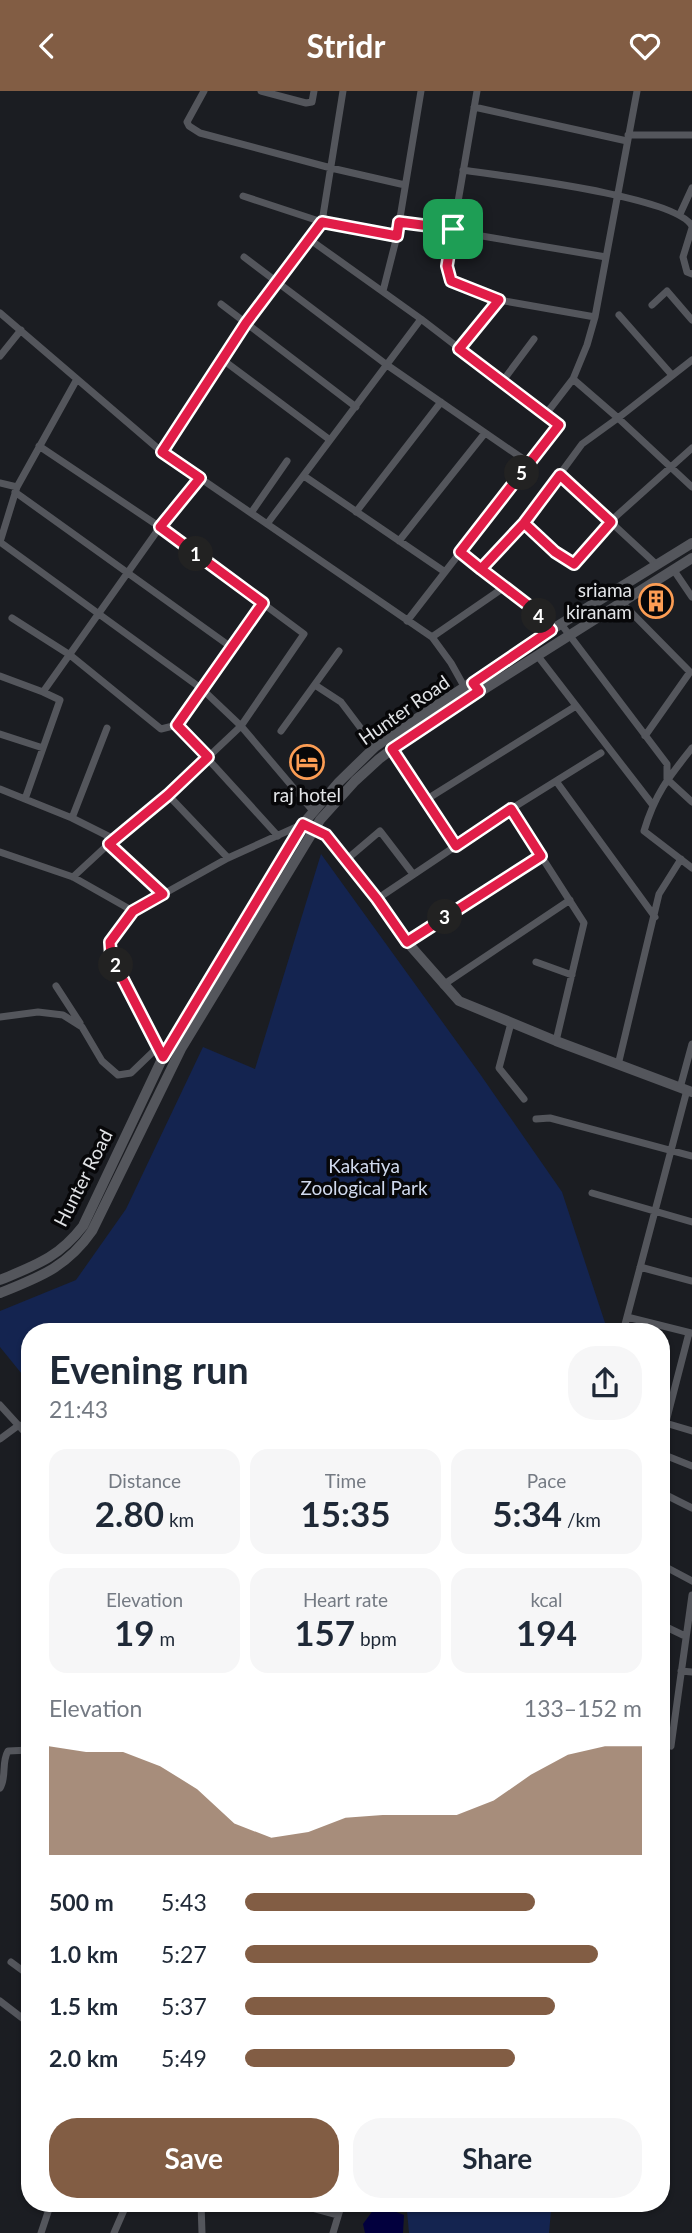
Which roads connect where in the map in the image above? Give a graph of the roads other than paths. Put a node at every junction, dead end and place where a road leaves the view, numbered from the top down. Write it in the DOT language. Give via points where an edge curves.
graph roads {
  1 [pos="204,91"];
  2 [pos="261,91"];
  3 [pos="314,91"];
  4 [pos="343,91"];
  5 [pos="421,91"];
  6 [pos="477,91"];
  7 [pos="637,91"];
  8 [pos="474,107"];
  9 [pos="692,135"];
  10 [pos="628,138"];
  11 [pos="331,168"];
  12 [pos="463,170"];
  13 [pos="405,185"];
  14 [pos="692,188"];
  15 [pos="617,195"];
  16 [pos="243,196"];
  17 [pos="680,214"];
  18 [pos="322,222"];
  19 [pos="399,222"];
  20 [pos="692,227"];
  21 [pos="453,229"];
  22 [pos="397,236"];
  23 [pos="309,239"];
  24 [pos="244,257"];
  25 [pos="606,257"];
  26 [pos="692,274"];
  27 [pos="275,281"];
  28 [pos="383,291"];
  29 [pos="499,300"];
  30 [pos="220,304"];
  31 [pos="652,305"];
  32 [pos="0,313"];
  33 [pos="619,315"];
  34 [pos="595,317"];
  35 [pos="421,319"];
  36 [pos="692,320"];
  37 [pos="246,323"];
  38 [pos="21,330"];
  39 [pos="534,339"];
  40 [pos="459,349"];
  41 [pos="0,356"];
  42 [pos="692,360"];
  43 [pos="222,361"];
  44 [pos="387,365"];
  45 [pos="671,375"];
  46 [pos="77,379"];
  47 [pos="573,379"];
  48 [pos="502,382"];
  49 [pos="441,402"];
  50 [pos="356,407"];
  51 [pos="546,414"];
  52 [pos="618,418"];
  53 [pos="485,433"];
  54 [pos="330,440"];
  55 [pos="39,446"];
  56 [pos="692,448"];
  57 [pos="162,452"];
  58 [pos="287,461"];
  59 [pos="529,463"];
  60 [pos="670,466"];
  61 [pos="560,475"];
  62 [pos="304,477"];
  63 [pos="200,478"];
  64 [pos="0,483"];
  65 [pos="692,487"];
  66 [pos="16,490"];
  67 [pos="356,512"];
  68 [pos="251,513"];
  69 [pos="611,522"];
  70 [pos="524,523"];
  71 [pos="267,524"];
  72 [pos="160,527"];
  73 [pos="400,541"];
  74 [pos="0,542"];
  75 [pos="692,543"];
  76 [pos="460,552"];
  77 [pos="692,558"];
  78 [pos="657,565"];
  79 [pos="481,569"];
  80 [pos="673,569"];
  81 [pos="128,572"];
  82 [pos="445,572"];
  83 [pos="506,586"];
  84 [pos="692,597"];
  85 [pos="621,602"];
  86 [pos="263,603"];
  87 [pos="99,613"];
  88 [pos="12,618"];
  89 [pos="407,621"];
  90 [pos="556,627"];
  91 [pos="569,635"];
  92 [pos="432,637"];
  93 [pos="231,647"];
  94 [pos="339,651"];
  95 [pos="70,655"];
  96 [pos="537,655"];
  97 [pos="0,676"];
  98 [pos="315,685"];
  99 [pos="472,687"];
  100 [pos="202,689"];
  101 [pos="43,692"];
  102 [pos="576,706"];
  103 [pos="177,725"];
  104 [pos="241,726"];
  105 [pos="107,727"];
  106 [pos="282,731"];
  107 [pos="0,734"];
  108 [pos="645,736"];
  109 [pos="376,747"];
  110 [pos="43,748"];
  111 [pos="692,748"];
  112 [pos="392,749"];
  113 [pos="601,753"];
  114 [pos="208,757"];
  115 [pos="667,779"];
  116 [pos="556,781"];
  117 [pos="0,789"];
  118 [pos="168,795"];
  119 [pos="24,799"];
  120 [pos="424,801"];
  121 [pos="692,802"];
  122 [pos="652,804"];
  123 [pos="511,809"];
  124 [pos="313,811"];
  125 [pos="72,818"];
  126 [pos="303,824"];
  127 [pos="315,828"];
  128 [pos="278,836"];
  129 [pos="112,841"];
  130 [pos="456,846"];
  131 [pos="0,852"];
  132 [pos="541,856"];
  133 [pos="228,858"];
  134 [pos="681,859"];
  135 [pos="346,860"];
  136 [pos="692,868"];
  137 [pos="414,874"];
  138 [pos="73,877"];
  139 [pos="163,894"];
  140 [pos="377,899"];
  141 [pos="570,900"];
  142 [pos="133,911"];
  143 [pos="655,917"];
  144 [pos="407,942"];
  145 [pos="536,962"];
  146 [pos="572,975"];
  147 [pos="443,985"];
  148 [pos="56,986"];
  149 [pos="0,1017"];
  150 [pos="511,1023"];
  151 [pos="82,1027"];
  152 [pos="556,1041"];
  153 [pos="692,1044"];
  154 [pos="160,1052"];
  155 [pos="618,1065"];
  156 [pos="686,1090"];
  157 [pos="524,1099"];
  158 [pos="144,1109"];
  159 [pos="536,1119"];
  160 [pos="671,1150"];
  161 [pos="692,1156"];
  162 [pos="592,1192"];
  163 [pos="656,1212"];
  164 [pos="692,1221"];
  165 [pos="640,1267"];
  166 [pos="0,1280"];
  167 [pos="692,1281"];
  168 [pos="0,1293"];
  169 [pos="627,1317"];
  170 [pos="625,1323"];
  171 [pos="651,1323"];
  172 [pos="670,1328"];
  173 [pos="691,1333"];
  174 [pos="670,1403"];
  175 [pos="0,1405"];
  176 [pos="19,1425"];
  177 [pos="670,1425"];
  178 [pos="21,1427"];
  179 [pos="692,1431"];
  180 [pos="0,1439"];
  181 [pos="670,1457"];
  182 [pos="692,1466"];
  183 [pos="670,1497"];
  184 [pos="692,1508"];
  185 [pos="670,1569"];
  186 [pos="692,1581"];
  187 [pos="692,1595"];
  188 [pos="691,1611"];
  189 [pos="670,1629"];
  190 [pos="685,1636"];
  191 [pos="681,1671"];
  192 [pos="692,1672"];
  193 [pos="670,1745"];
  194 [pos="21,1750"];
  195 [pos="0,1788"];
  196 [pos="12,1962"];
  197 [pos="21,1969"];
  198 [pos="0,2001"];
  199 [pos="21,2016"];
  200 [pos="48,2212"];
  201 [pos="123,2212"];
  202 [pos="201,2212"];
  203 [pos="327,2212"];
  204 [pos="339,2212"];
  205 [pos="338,2215"];
  206 [pos="41,2233"];
  207 [pos="114,2233"];
  208 [pos="202,2233"];
  209 [pos="333,2233"];
  1 -- 11 [label="street" via="187,122 200,133"];
  2 -- 3 [label="street" via="306,103 312,102"];
  4 -- 11 [label="street"];
  5 -- 13 [label="street"];
  6 -- 8 [label="street"];
  7 -- 10 [label="street"];
  8 -- 10 [label="street"];
  8 -- 12 [label="street"];
  9 -- 10 [label="street"];
  10 -- 15 [label="street"];
  11 -- 13 [label="street"];
  11 -- 18 [label="street"];
  12 -- 15 [label="street"];
  12 -- 21 [label="street"];
  13 -- 19 [label="street"];
  14 -- 17 [label="street"];
  15 -- 17 [label="street"];
  15 -- 25 [label="street"];
  16 -- 18 [label="street"];
  17 -- 20 [label="street"];
  18 -- 22 [label="street"];
  18 -- 23 [label="street"];
  19 -- 21 [label="street"];
  19 -- 22 [label="street"];
  20 -- 26 [label="street" via="683,257"];
  21 -- 25 [label="street"];
  21 -- 29 [label="street" via="447,266 451,281"];
  22 -- 28 [label="street"];
  23 -- 27 [label="street"];
  23 -- 28 [label="street"];
  24 -- 27 [label="street"];
  25 -- 34 [label="street"];
  27 -- 37 [label="street"];
  27 -- 44 [label="street"];
  28 -- 35 [label="street"];
  29 -- 34 [label="street"];
  29 -- 40 [label="street"];
  30 -- 37 [label="street"];
  31 -- 36 [label="street" via="667,291"];
  32 -- 38 [label="street"];
  33 -- 45 [label="street"];
  34 -- 47 [label="street"];
  35 -- 40 [label="street"];
  35 -- 44 [label="street"];
  37 -- 43 [label="street"];
  37 -- 50 [label="street"];
  38 -- 41 [label="street"];
  38 -- 46 [label="street"];
  39 -- 48 [label="street"];
  40 -- 48 [label="street"];
  42 -- 45 [label="street"];
  43 -- 54 [label="street"];
  43 -- 57 [label="street"];
  44 -- 49 [label="street"];
  44 -- 50 [label="street"];
  45 -- 52 [label="street"];
  46 -- 55 [label="street"];
  46 -- 57 [label="street"];
  47 -- 51 [label="street"];
  47 -- 52 [label="street"];
  48 -- 51 [label="street"];
  49 -- 53 [label="street"];
  49 -- 67 [label="street"];
  50 -- 54 [label="street"];
  51 -- 59 [label="street" via="559,425"];
  52 -- 60 [label="street"];
  52 -- 61 [label="street" via="582,444"];
  53 -- 59 [label="street"];
  53 -- 73 [label="street"];
  54 -- 62 [label="street"];
  55 -- 66 [label="street"];
  55 -- 72 [label="street"];
  56 -- 60 [label="street"];
  57 -- 63 [label="street"];
  58 -- 68 [label="street"];
  59 -- 76 [label="street"];
  60 -- 65 [label="street"];
  60 -- 69 [label="street"];
  61 -- 69 [label="street"];
  61 -- 70 [label="street"];
  62 -- 67 [label="street"];
  62 -- 71 [label="street"];
  63 -- 68 [label="street"];
  63 -- 72 [label="street"];
  64 -- 66 [label="street"];
  66 -- 74 [label="street"];
  66 -- 81 [label="street"];
  67 -- 73 [label="street"];
  68 -- 71 [label="street"];
  69 -- 70 [label="street" via="574,564"];
  69 -- 78 [label="street"];
  70 -- 79 [label="street"];
  71 -- 89 [label="street"];
  72 -- 81 [label="street"];
  72 -- 86 [label="street"];
  73 -- 82 [label="street"];
  74 -- 87 [label="street"];
  75 -- 78 [label="main road, Hunter Road"];
  76 -- 79 [label="street"];
  76 -- 82 [label="street"];
  77 -- 80 [label="main road, Hunter Road"];
  78 -- 90 [label="main road, Hunter Road"];
  79 -- 83 [label="street"];
  80 -- 84 [label="street"];
  80 -- 85 [label="main road, Hunter Road"];
  81 -- 87 [label="street"];
  81 -- 93 [label="street"];
  82 -- 89 [label="street"];
  83 -- 90 [label="street"];
  83 -- 92 [label="street"];
  85 -- 91 [label="main road, Hunter Road"];
  85 -- 108 [label="street" via="690,672"];
  86 -- 93 [label="street"];
  86 -- 104 [label="street" via="304,634"];
  87 -- 95 [label="street"];
  87 -- 100 [label="street"];
  88 -- 95 [label="street"];
  89 -- 92 [label="street"];
  90 -- 91 [label="street"];
  90 -- 99 [label="main road, Hunter Road"];
  91 -- 96 [label="main road, Hunter Road"];
  91 -- 108 [label="street"];
  92 -- 99 [label="street"];
  93 -- 100 [label="street"];
  94 -- 98 [label="street"];
  95 -- 101 [label="street"];
  95 -- 103 [label="street" via="161,729"];
  96 -- 99 [label="main road, Hunter Road"];
  96 -- 102 [label="street"];
  97 -- 101 [label="street"];
  98 -- 106 [label="street"];
  98 -- 109 [label="street" via="341,702"];
  99 -- 109 [label="main road, Hunter Road"];
  99 -- 112 [label="main road, Hunter Road"];
  100 -- 103 [label="street"];
  100 -- 104 [label="street"];
  101 -- 110 [label="street" via="60,700"];
  102 -- 120 [label="street"];
  102 -- 122 [label="street"];
  103 -- 114 [label="street"];
  104 -- 114 [label="street"];
  104 -- 124 [label="street"];
  105 -- 125 [label="street"];
  107 -- 110 [label="street"];
  108 -- 115 [label="street" via="667,764"];
  109 -- 124 [label="main road, Hunter Road"];
  110 -- 119 [label="street"];
  111 -- 115 [label="street"];
  112 -- 120 [label="street"];
  112 -- 127 [label="main road, Hunter Road" via="355,781"];
  113 -- 116 [label="street"];
  114 -- 118 [label="street"];
  114 -- 128 [label="street"];
  115 -- 121 [label="street"];
  115 -- 122 [label="street"];
  116 -- 123 [label="street"];
  116 -- 143 [label="street"];
  117 -- 119 [label="street"];
  118 -- 129 [label="street"];
  118 -- 133 [label="street"];
  119 -- 125 [label="street"];
  120 -- 130 [label="street"];
  122 -- 134 [label="street" via="644,831"];
  123 -- 130 [label="street"];
  123 -- 132 [label="street"];
  124 -- 126 [label="main road, Hunter Road"];
  125 -- 129 [label="street"];
  126 -- 127 [label="main road"];
  126 -- 128 [label="street"];
  126 -- 154 [label="main road, Hunter Road"];
  127 -- 135 [label="main road"];
  127 -- 158 [label="main road, Hunter Road"];
  128 -- 133 [label="street"];
  129 -- 138 [label="street"];
  129 -- 139 [label="street"];
  130 -- 137 [label="street"];
  131 -- 138 [label="street"];
  132 -- 141 [label="street"];
  132 -- 144 [label="street"];
  133 -- 139 [label="street"];
  134 -- 136 [label="street"];
  134 -- 143 [label="street" via="659,894"];
  135 -- 137 [label="street" via="380,831"];
  135 -- 140 [label="main road"];
  137 -- 140 [label="street"];
  138 -- 142 [label="street"];
  139 -- 142 [label="street"];
  140 -- 144 [label="main road"];
  141 -- 146 [label="street" via="584,923"];
  141 -- 147 [label="street"];
  142 -- 154 [label="street" via="110,942 111,956"];
  143 -- 155 [label="street"];
  144 -- 147 [label="main road"];
  145 -- 146 [label="street"];
  146 -- 152 [label="street"];
  147 -- 150 [label="main road" via="459,1001"];
  148 -- 151 [label="street"];
  149 -- 151 [label="street" via="38,1012 64,1015"];
  150 -- 152 [label="main road"];
  150 -- 157 [label="street" via="499,1068"];
  151 -- 154 [label="street" via="102,1061 118,1075 131,1073"];
  152 -- 155 [label="main road"];
  153 -- 156 [label="street"];
  154 -- 158 [label="main road, Hunter Road"];
  155 -- 156 [label="main road"];
  156 -- 160 [label="street"];
  158 -- 166 [label="main road, Hunter Road" via="83,1226 65,1248"];
  158 -- 168 [label="main road, Hunter Road" via="103,1213 81,1247 55,1269"];
  159 -- 160 [label="street" via="550,1118"];
  160 -- 161 [label="street"];
  160 -- 163 [label="street"];
  162 -- 163 [label="street"];
  163 -- 164 [label="street"];
  163 -- 165 [label="street"];
  165 -- 167 [label="street"];
  165 -- 169 [label="street"];
  169 -- 170 [label="street"];
  169 -- 171 [label="street"];
  172 -- 173 [label="street"];
  173 -- 174 [label="street"];
  175 -- 176 [label="street"];
  176 -- 178 [label="street"];
  176 -- 180 [label="street"];
  177 -- 179 [label="street"];
  181 -- 182 [label="street"];
  183 -- 184 [label="street"];
  185 -- 186 [label="street"];
  187 -- 188 [label="street"];
  188 -- 190 [label="street"];
  189 -- 190 [label="street"];
  190 -- 191 [label="street"];
  191 -- 192 [label="street"];
  191 -- 193 [label="street"];
  194 -- 195 [label="street" via="8,1751 5,1756"];
  196 -- 197 [label="street"];
  198 -- 199 [label="street"];
  200 -- 206 [label="street"];
  201 -- 207 [label="street"];
  202 -- 208 [label="street"];
  203 -- 205 [label="street"];
  204 -- 205 [label="street"];
  205 -- 209 [label="street"];
}
